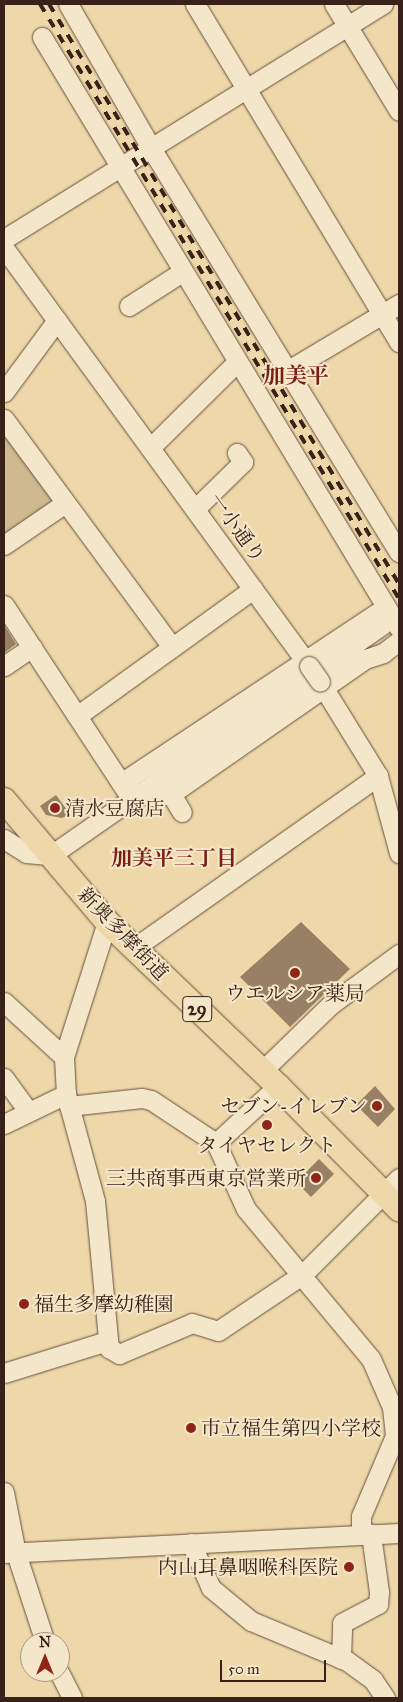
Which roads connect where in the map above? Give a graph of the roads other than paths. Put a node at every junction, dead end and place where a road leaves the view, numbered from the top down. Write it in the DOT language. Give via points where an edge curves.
graph roads {
  1 [pos="68,4"];
  2 [pos="195,4"];
  3 [pos="334,4"];
  4 [pos="383,4"];
  5 [pos="348,26"];
  6 [pos="42,37"];
  7 [pos="246,88"];
  8 [pos="399,111"];
  9 [pos="151,148"];
  10 [pos="119,168"];
  11 [pos="4,239"];
  12 [pos="4,248"];
  13 [pos="182,272"];
  14 [pos="399,304"];
  15 [pos="129,306"];
  16 [pos="382,314"];
  17 [pos="57,320"];
  18 [pos="399,342"];
  19 [pos="237,362"];
  20 [pos="287,371"];
  21 [pos="4,392"];
  22 [pos="4,420"];
  23 [pos="150,448"];
  24 [pos="237,453"];
  25 [pos="65,503"];
  26 [pos="196,508"];
  27 [pos="4,544"];
  28 [pos="399,552"];
  29 [pos="253,588"];
  30 [pos="4,605"];
  31 [pos="389,620"];
  32 [pos="399,641"];
  33 [pos="32,647"];
  34 [pos="172,647"];
  35 [pos="307,663"];
  36 [pos="4,666"];
  37 [pos="322,685"];
  38 [pos="77,716"];
  39 [pos="378,776"];
  40 [pos="135,789"];
  41 [pos="171,794"];
  42 [pos="4,800"];
  43 [pos="182,812"];
  44 [pos="4,839"];
  45 [pos="399,854"];
  46 [pos="51,855"];
  47 [pos="107,922"];
  48 [pos="134,948"];
  49 [pos="399,954"];
  50 [pos="4,1002"];
  51 [pos="64,1057"];
  52 [pos="4,1078"];
  53 [pos="270,1079"];
  54 [pos="68,1100"];
  55 [pos="28,1111"];
  56 [pos="4,1124"];
  57 [pos="216,1143"];
  58 [pos="394,1193"];
  59 [pos="303,1274"];
  60 [pos="107,1341"];
  61 [pos="4,1373"];
  62 [pos="396,1405"];
  63 [pos="4,1492"];
  64 [pos="399,1533"];
  65 [pos="366,1534"];
  66 [pos="191,1543"];
  67 [pos="10,1553"];
  68 [pos="42,1632"];
  69 [pos="340,1659"];
  70 [pos="64,1682"];
  71 [pos="72,1698"];
  72 [pos="385,1698"];
  1 -- 9 [label="street"];
  2 -- 7 [label="street"];
  3 -- 5 [label="street"];
  4 -- 5 [label="street"];
  5 -- 7 [label="street"];
  5 -- 8 [label="street"];
  6 -- 10 [label="street"];
  7 -- 9 [label="street"];
  7 -- 16 [label="street"];
  9 -- 10 [label="street"];
  9 -- 20 [label="street"];
  10 -- 11 [label="street"];
  10 -- 13 [label="street"];
  12 -- 17 [label="street, 一小通り"];
  13 -- 15 [label="street"];
  13 -- 19 [label="street"];
  14 -- 16 [label="street"];
  16 -- 18 [label="street"];
  16 -- 20 [label="street"];
  17 -- 21 [label="street"];
  17 -- 23 [label="street, 一小通り"];
  19 -- 23 [label="street"];
  19 -- 31 [label="street"];
  20 -- 28 [label="street"];
  22 -- 25 [label="street"];
  23 -- 26 [label="street, 一小通り"];
  24 -- 26 [label="street" via="243,462"];
  25 -- 27 [label="street"];
  25 -- 34 [label="street"];
  26 -- 29 [label="street, 一小通り"];
  29 -- 34 [label="street"];
  29 -- 35 [label="street, 一小通り"];
  30 -- 33 [label="street"];
  31 -- 35 [label="street"];
  31 -- 40 [label="street"];
  32 -- 37 [label="street"];
  33 -- 36 [label="street"];
  33 -- 38 [label="street"];
  34 -- 38 [label="street"];
  35 -- 37 [label="street, 一小通り, bridge"];
  35 -- 40 [label="street"];
  37 -- 39 [label="street, 一小通り"];
  37 -- 41 [label="street"];
  38 -- 40 [label="street"];
  39 -- 45 [label="street, 一小通り"];
  39 -- 48 [label="street"];
  40 -- 41 [label="street" via="154,796"];
  40 -- 46 [label="street"];
  41 -- 43 [label="street"];
  42 -- 46 [label="main road, 新奥多摩街道 / 29"];
  44 -- 46 [label="street" via="26,854"];
  46 -- 47 [label="main road, 新奥多摩街道 / 29"];
  47 -- 48 [label="main road, 新奥多摩街道 / 29"];
  47 -- 51 [label="street"];
  48 -- 53 [label="main road, 新奥多摩街道 / 29"];
  49 -- 53 [label="street" via="330,1005"];
  50 -- 51 [label="street"];
  51 -- 54 [label="street"];
  52 -- 55 [label="street"];
  53 -- 57 [label="street"];
  53 -- 58 [label="main road, 新奥多摩街道 / 29"];
  54 -- 55 [label="street"];
  54 -- 57 [label="street" via="151,1100"];
  54 -- 60 [label="street" via="95,1201"];
  55 -- 56 [label="street"];
  57 -- 59 [label="street" via="246,1209"];
  58 -- 59 [label="street"];
  59 -- 60 [label="street" via="218,1331 192,1322 119,1354 109,1348"];
  59 -- 62 [label="street" via="371,1359"];
  60 -- 61 [label="street"];
  62 -- 65 [label="street" via="395,1436 361,1516"];
  63 -- 67 [label="street"];
  64 -- 65 [label="street"];
  65 -- 66 [label="street"];
  65 -- 69 [label="street" via="380,1592 378,1604 342,1623"];
  66 -- 67 [label="street"];
  66 -- 69 [label="street" via="211,1588 251,1621"];
  67 -- 68 [label="street"];
  69 -- 72 [label="street" via="373,1680"];
  70 -- 71 [label="street"];
}
